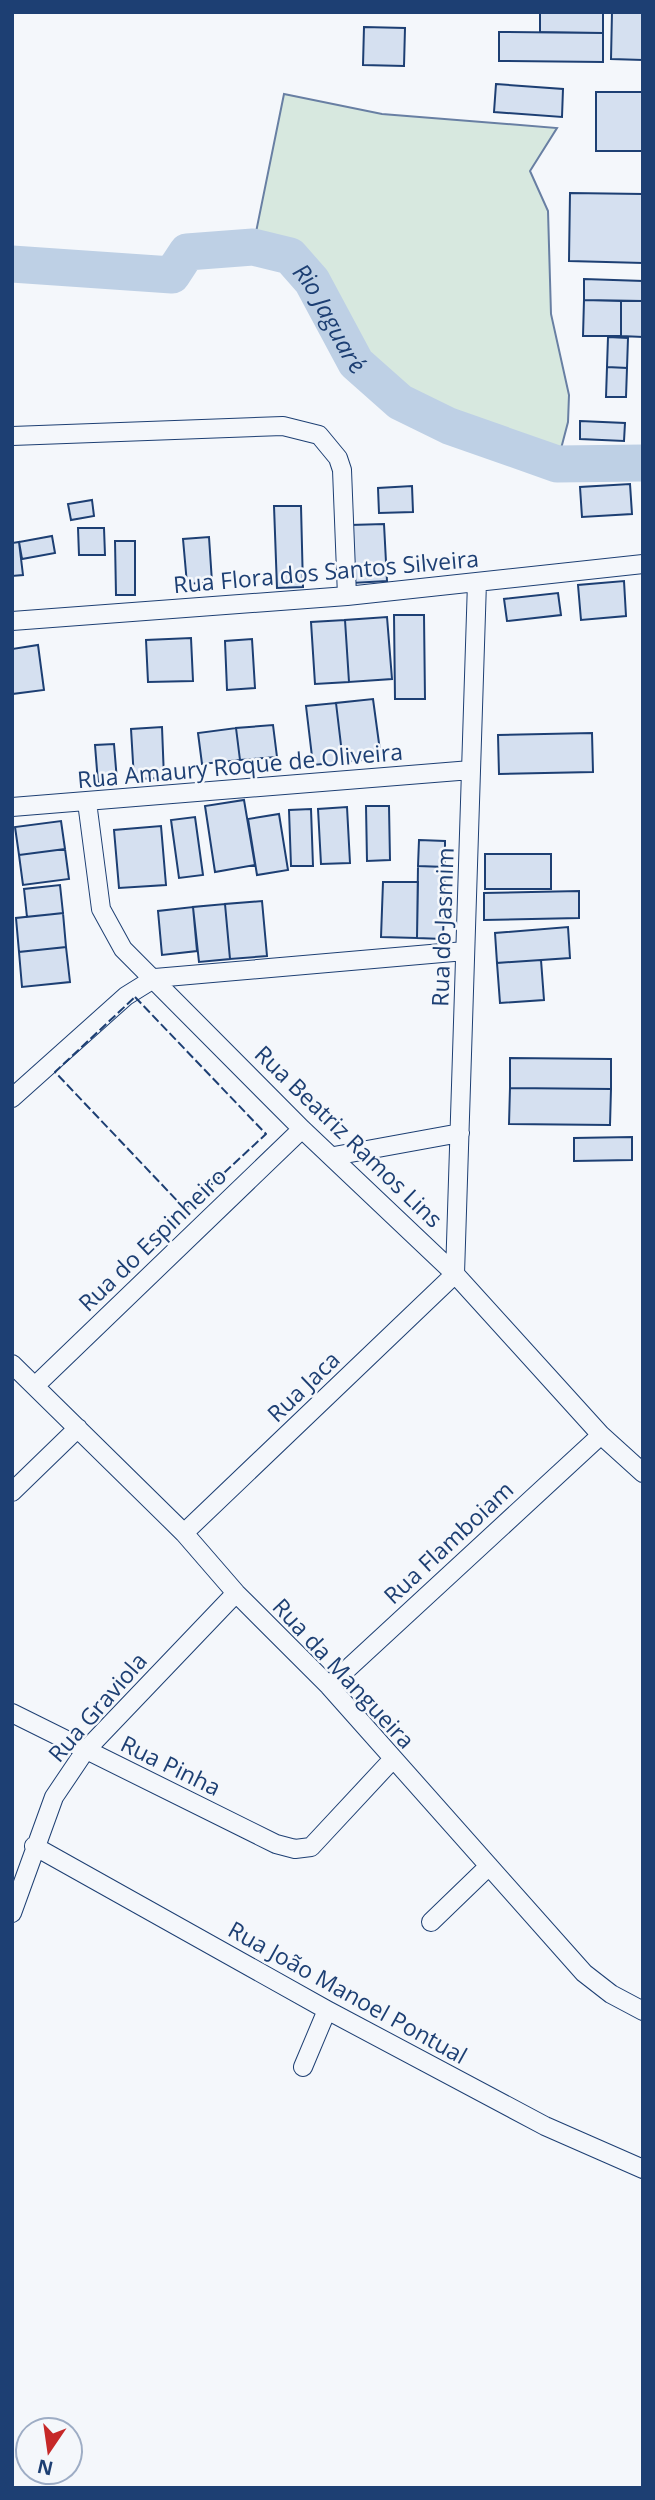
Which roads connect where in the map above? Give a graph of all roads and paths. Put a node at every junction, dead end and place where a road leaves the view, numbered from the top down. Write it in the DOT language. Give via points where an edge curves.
graph roads {
  1 [pos="12,436"];
  2 [pos="643,564"];
  3 [pos="477,582"];
  4 [pos="347,596"];
  5 [pos="12,621"];
  6 [pos="471,770"];
  7 [pos="87,802"];
  8 [pos="12,807"];
  9 [pos="466,951"];
  10 [pos="155,978"];
  11 [pos="12,1098"];
  12 [pos="302,1129"];
  13 [pos="460,1133"];
  14 [pos="334,1156"];
  15 [pos="455,1274"];
  16 [pos="12,1363"];
  17 [pos="36,1385"];
  18 [pos="78,1428"];
  19 [pos="601,1435"];
  20 [pos="643,1473"];
  21 [pos="12,1492"];
  22 [pos="184,1533"];
  23 [pos="236,1593"];
  24 [pos="329,1686"];
  25 [pos="12,1713"];
  26 [pos="85,1751"];
  27 [pos="392,1760"];
  28 [pos="34,1846"];
  29 [pos="489,1866"];
  30 [pos="18,1877"];
  31 [pos="12,1913"];
  32 [pos="431,1922"];
  33 [pos="327,2010"];
  34 [pos="643,2011"];
  35 [pos="303,2067"];
  36 [pos="643,2169"];
  1 -- 4 [label="street" via="283,426 319,435 342,470"];
  2 -- 3 [label="street, Rua Flora dos Santos Silveira"];
  3 -- 4 [label="street, Rua Flora dos Santos Silveira"];
  3 -- 6 [label="street, Rua do Jasmim"];
  4 -- 5 [label="street, Rua Flora dos Santos Silveira"];
  6 -- 7 [label="street, Rua Amaury Roque de Oliveira"];
  6 -- 9 [label="street, Rua do Jasmim"];
  7 -- 8 [label="street, Rua Amaury Roque de Oliveira"];
  7 -- 10 [label="street, Rua Beatriz Ramos Lins" via="101,909 122,949"];
  9 -- 10 [label="street"];
  9 -- 13 [label="street, Rua do Jasmim"];
  10 -- 11 [label="street" via="126,996"];
  10 -- 12 [label="street, Rua Beatriz Ramos Lins"];
  12 -- 14 [label="street, Rua Beatriz Ramos Lins"];
  12 -- 17 [label="street, Rua do Espinheiro"];
  13 -- 14 [label="street"];
  13 -- 15 [label="street, Rua do Jasmim"];
  14 -- 15 [label="street, Rua Beatriz Ramos Lins"];
  15 -- 19 [label="street, Rua Beatriz Ramos Lins"];
  15 -- 22 [label="street, Rua Jaca"];
  16 -- 17 [label="street, Rua da Mangueira"];
  17 -- 18 [label="street, Rua da Mangueira"];
  18 -- 21 [label="street"];
  18 -- 22 [label="street, Rua da Mangueira"];
  19 -- 20 [label="street, Rua Beatriz Ramos Lins"];
  19 -- 24 [label="street, Rua Flamboiam"];
  22 -- 23 [label="street, Rua da Mangueira"];
  23 -- 24 [label="street, Rua da Mangueira"];
  23 -- 26 [label="street, Rua Graviola"];
  24 -- 27 [label="street, Rua da Mangueira"];
  25 -- 26 [label="street, Rua Pinha"];
  26 -- 27 [label="street, Rua Pinha" via="276,1844 295,1849 311,1847"];
  26 -- 28 [label="street, Rua Graviola" via="54,1797"];
  27 -- 29 [label="street, Rua da Mangueira"];
  28 -- 30 [label="street, Rua Graviola"];
  28 -- 33 [label="street, Rua João Manoel Pontual"];
  29 -- 32 [label="street"];
  29 -- 34 [label="street, Rua da Mangueira" via="584,1973"];
  30 -- 31 [label="street, Rua Graviola"];
  33 -- 35 [label="street"];
  33 -- 36 [label="street, Rua João Manoel Pontual" via="545,2126"];
}
